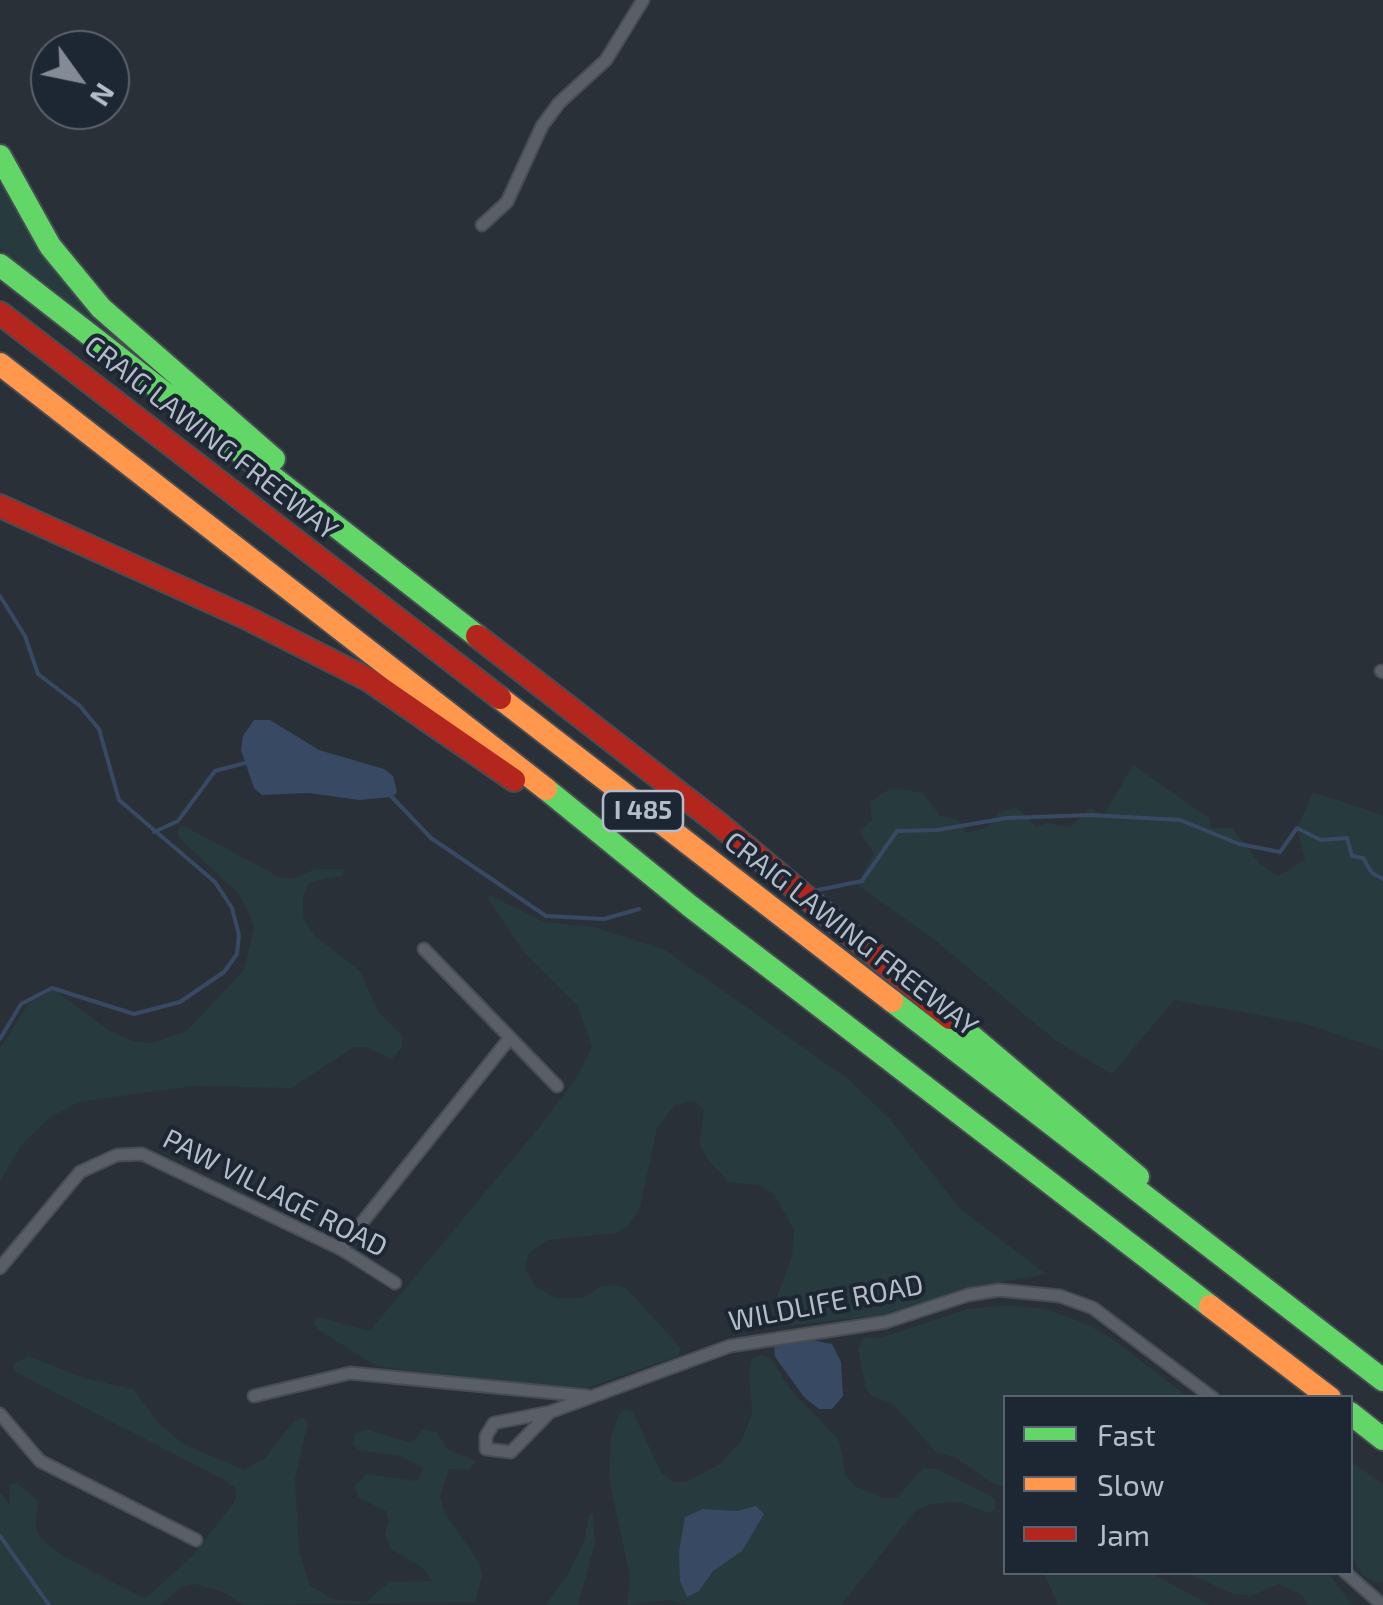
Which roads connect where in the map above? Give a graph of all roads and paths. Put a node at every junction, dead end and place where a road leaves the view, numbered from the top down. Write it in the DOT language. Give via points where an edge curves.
graph roads {
  1 [pos="643,0"];
  2 [pos="0,156"];
  3 [pos="482,224"];
  4 [pos="0,264"];
  5 [pos="0,313"];
  6 [pos="0,364"];
  7 [pos="0,372"];
  8 [pos="100,442"];
  9 [pos="0,506"];
  10 [pos="390,566"];
  11 [pos="578,818"];
  12 [pos="424,949"];
  13 [pos="510,1039"];
  14 [pos="557,1086"];
  15 [pos="342,1249"];
  16 [pos="0,1268"];
  17 [pos="395,1284"];
  18 [pos="1288,1307"];
  19 [pos="1383,1380"];
  20 [pos="601,1394"];
  21 [pos="1209,1395"];
  22 [pos="1326,1395"];
  23 [pos="254,1396"];
  24 [pos="550,1412"];
  25 [pos="0,1414"];
  26 [pos="1353,1415"];
  27 [pos="1383,1438"];
  28 [pos="196,1540"];
  29 [pos="1349,1575"];
  30 [pos="1380,1601"];
  1 -- 3 [label="street" via="606,60 550,115 507,202"];
  2 -- 10 [label="highway" via="50,246 102,308"];
  4 -- 10 [label="highway"];
  5 -- 18 [label="highway, CRAIG LAWING FREEWAY / I 485"];
  6 -- 8 [label="highway, I 485"];
  7 -- 8 [label="highway"];
  8 -- 11 [label="highway, I 485" via="524,769"];
  9 -- 11 [label="highway" via="368,680"];
  10 -- 18 [label="highway" via="850,930"];
  11 -- 22 [label="highway, I 485"];
  12 -- 13 [label="street"];
  13 -- 14 [label="street"];
  13 -- 15 [label="street"];
  15 -- 16 [label="street, PAW VILLAGE ROAD" via="156,1158 117,1155 71,1181"];
  15 -- 17 [label="street, PAW VILLAGE ROAD"];
  18 -- 19 [label="highway, CRAIG LAWING FREEWAY / I 485"];
  20 -- 21 [label="street, WILDLIFE ROAD" via="754,1339 886,1322 968,1295 1022,1290 1093,1308"];
  20 -- 23 [label="street" via="350,1373"];
  20 -- 24 [label="street, WILDLIFE ROAD"];
  24 -- 24 [label="street, WILDLIFE ROAD" via="511,1452 486,1449 494,1423"];
  25 -- 28 [label="street" via="40,1461"];
  26 -- 27 [label="highway"];
  29 -- 30 [label="street"];
}
